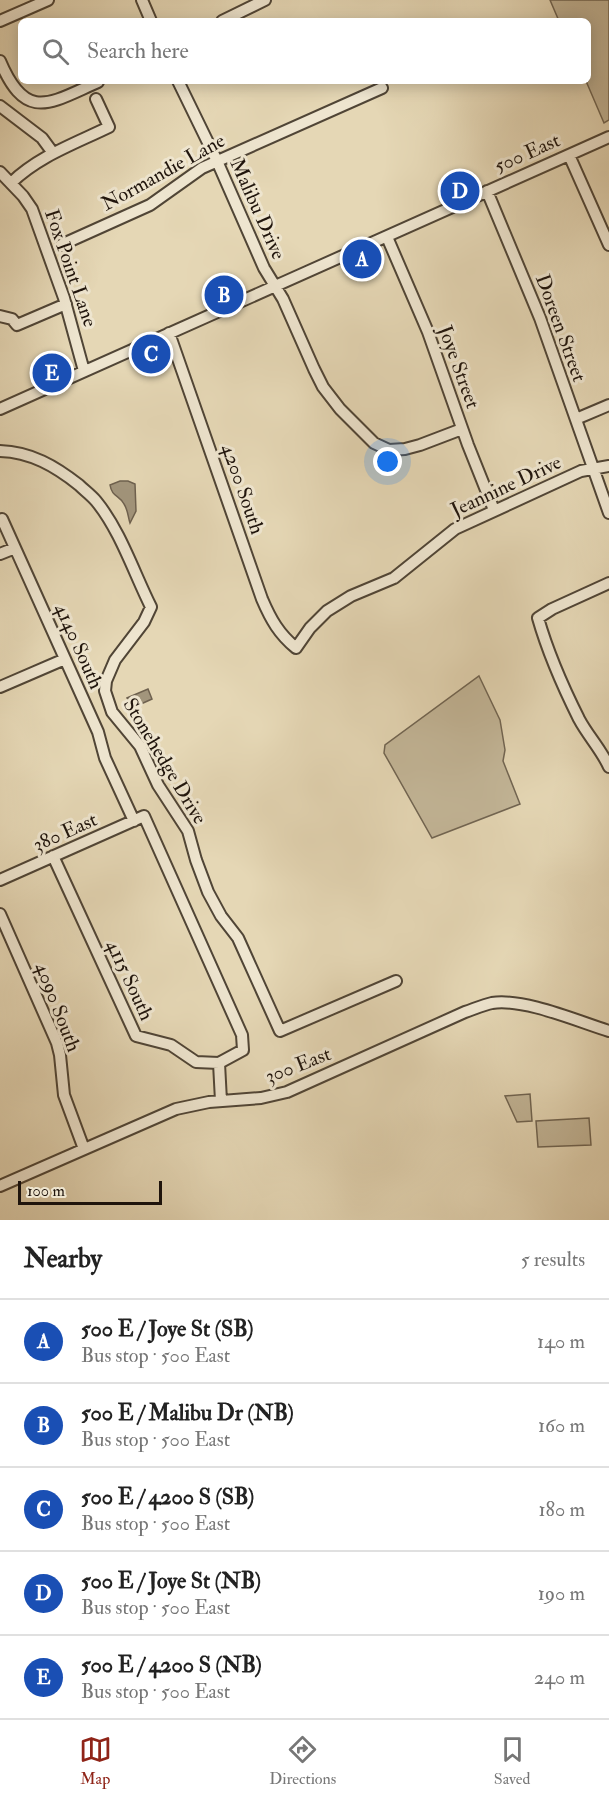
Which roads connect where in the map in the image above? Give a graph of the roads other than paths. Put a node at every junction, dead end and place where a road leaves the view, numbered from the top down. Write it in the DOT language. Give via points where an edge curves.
graph roads {
  1 [pos="48,0"];
  2 [pos="142,0"];
  3 [pos="265,0"];
  4 [pos="150,18"];
  5 [pos="228,18"];
  6 [pos="0,21"];
  7 [pos="0,61"];
  8 [pos="91,84"];
  9 [pos="179,84"];
  10 [pos="382,88"];
  11 [pos="96,99"];
  12 [pos="0,106"];
  13 [pos="609,137"];
  14 [pos="53,153"];
  15 [pos="569,154"];
  16 [pos="217,161"];
  17 [pos="0,172"];
  18 [pos="11,183"];
  19 [pos="487,191"];
  20 [pos="387,237"];
  21 [pos="61,245"];
  22 [pos="609,245"];
  23 [pos="276,286"];
  24 [pos="66,304"];
  25 [pos="0,316"];
  26 [pos="169,333"];
  27 [pos="84,371"];
  28 [pos="609,405"];
  29 [pos="0,409"];
  30 [pos="576,420"];
  31 [pos="462,429"];
  32 [pos="0,451"];
  33 [pos="609,466"];
  34 [pos="593,469"];
  35 [pos="494,510"];
  36 [pos="609,513"];
  37 [pos="2,519"];
  38 [pos="15,548"];
  39 [pos="0,554"];
  40 [pos="609,583"];
  41 [pos="296,648"];
  42 [pos="65,659"];
  43 [pos="0,687"];
  44 [pos="609,767"];
  45 [pos="139,818"];
  46 [pos="53,856"];
  47 [pos="0,880"];
  48 [pos="0,914"];
  49 [pos="396,981"];
  50 [pos="609,1031"];
  51 [pos="219,1063"];
  52 [pos="221,1101"];
  53 [pos="84,1149"];
  54 [pos="0,1186"];
  1 -- 6 [label="street"];
  2 -- 4 [label="street"];
  3 -- 5 [label="street"];
  7 -- 8 [label="street" via="13,87 42,104"];
  9 -- 16 [label="street, Malibu Drive"];
  10 -- 16 [label="street, Normandie Lane"];
  11 -- 14 [label="street" via="109,128"];
  12 -- 14 [label="street" via="42,138"];
  13 -- 15 [label="street, 500 East"];
  14 -- 18 [label="street"];
  15 -- 19 [label="street, 500 East"];
  15 -- 22 [label="street"];
  16 -- 21 [label="street, Normandie Lane" via="188,176 150,205"];
  16 -- 23 [label="street, Malibu Drive" via="264,268"];
  17 -- 18 [label="street, Fox Point Lane"];
  18 -- 24 [label="street, Fox Point Lane" via="32,209"];
  19 -- 20 [label="street, 500 East"];
  19 -- 30 [label="street, Doreen Street" via="528,288"];
  20 -- 23 [label="street, 500 East"];
  20 -- 31 [label="street, Joye Street" via="428,332"];
  23 -- 26 [label="street, 500 East"];
  23 -- 31 [label="street, Malibu Drive" via="323,387 374,443 388,450 405,449"];
  24 -- 25 [label="street" via="17,325"];
  24 -- 27 [label="street, Fox Point Lane"];
  26 -- 27 [label="street, 500 East"];
  26 -- 41 [label="street, 4200 South" via="262,599 282,637"];
  27 -- 29 [label="street, 500 East"];
  28 -- 30 [label="street"];
  30 -- 34 [label="street, Doreen Street"];
  31 -- 35 [label="street, Joye Street"];
  32 -- 49 [label="street, Stonehedge Drive" via="26,454 50,465 95,499 152,608 114,660 105,691 112,712 140,746 158,785 188,831 206,886 238,938 280,1031"];
  33 -- 34 [label="street, Jeannine Drive"];
  34 -- 35 [label="street, Jeannine Drive"];
  34 -- 36 [label="street, Doreen Street"];
  35 -- 41 [label="street, Jeannine Drive" via="455,529 394,578 339,602 316,621"];
  37 -- 38 [label="street, 4140 South"];
  38 -- 39 [label="street"];
  38 -- 42 [label="street, 4140 South"];
  40 -- 44 [label="street" via="538,618 579,719"];
  42 -- 43 [label="street"];
  42 -- 45 [label="street, 4140 South" via="98,732 105,758"];
  45 -- 46 [label="street, 380 East"];
  45 -- 51 [label="street, 4140 South" via="242,1035 243,1050"];
  46 -- 47 [label="street, 380 East"];
  46 -- 51 [label="street, 4115 South" via="136,1036 171,1044 196,1062"];
  48 -- 53 [label="street, 4090 South" via="57,1043 64,1095"];
  50 -- 52 [label="street, 300 East" via="528,1005 492,1003 287,1092"];
  51 -- 52 [label="street"];
  52 -- 53 [label="street, 300 East" via="176,1109"];
  53 -- 54 [label="street, 300 East"];
}
